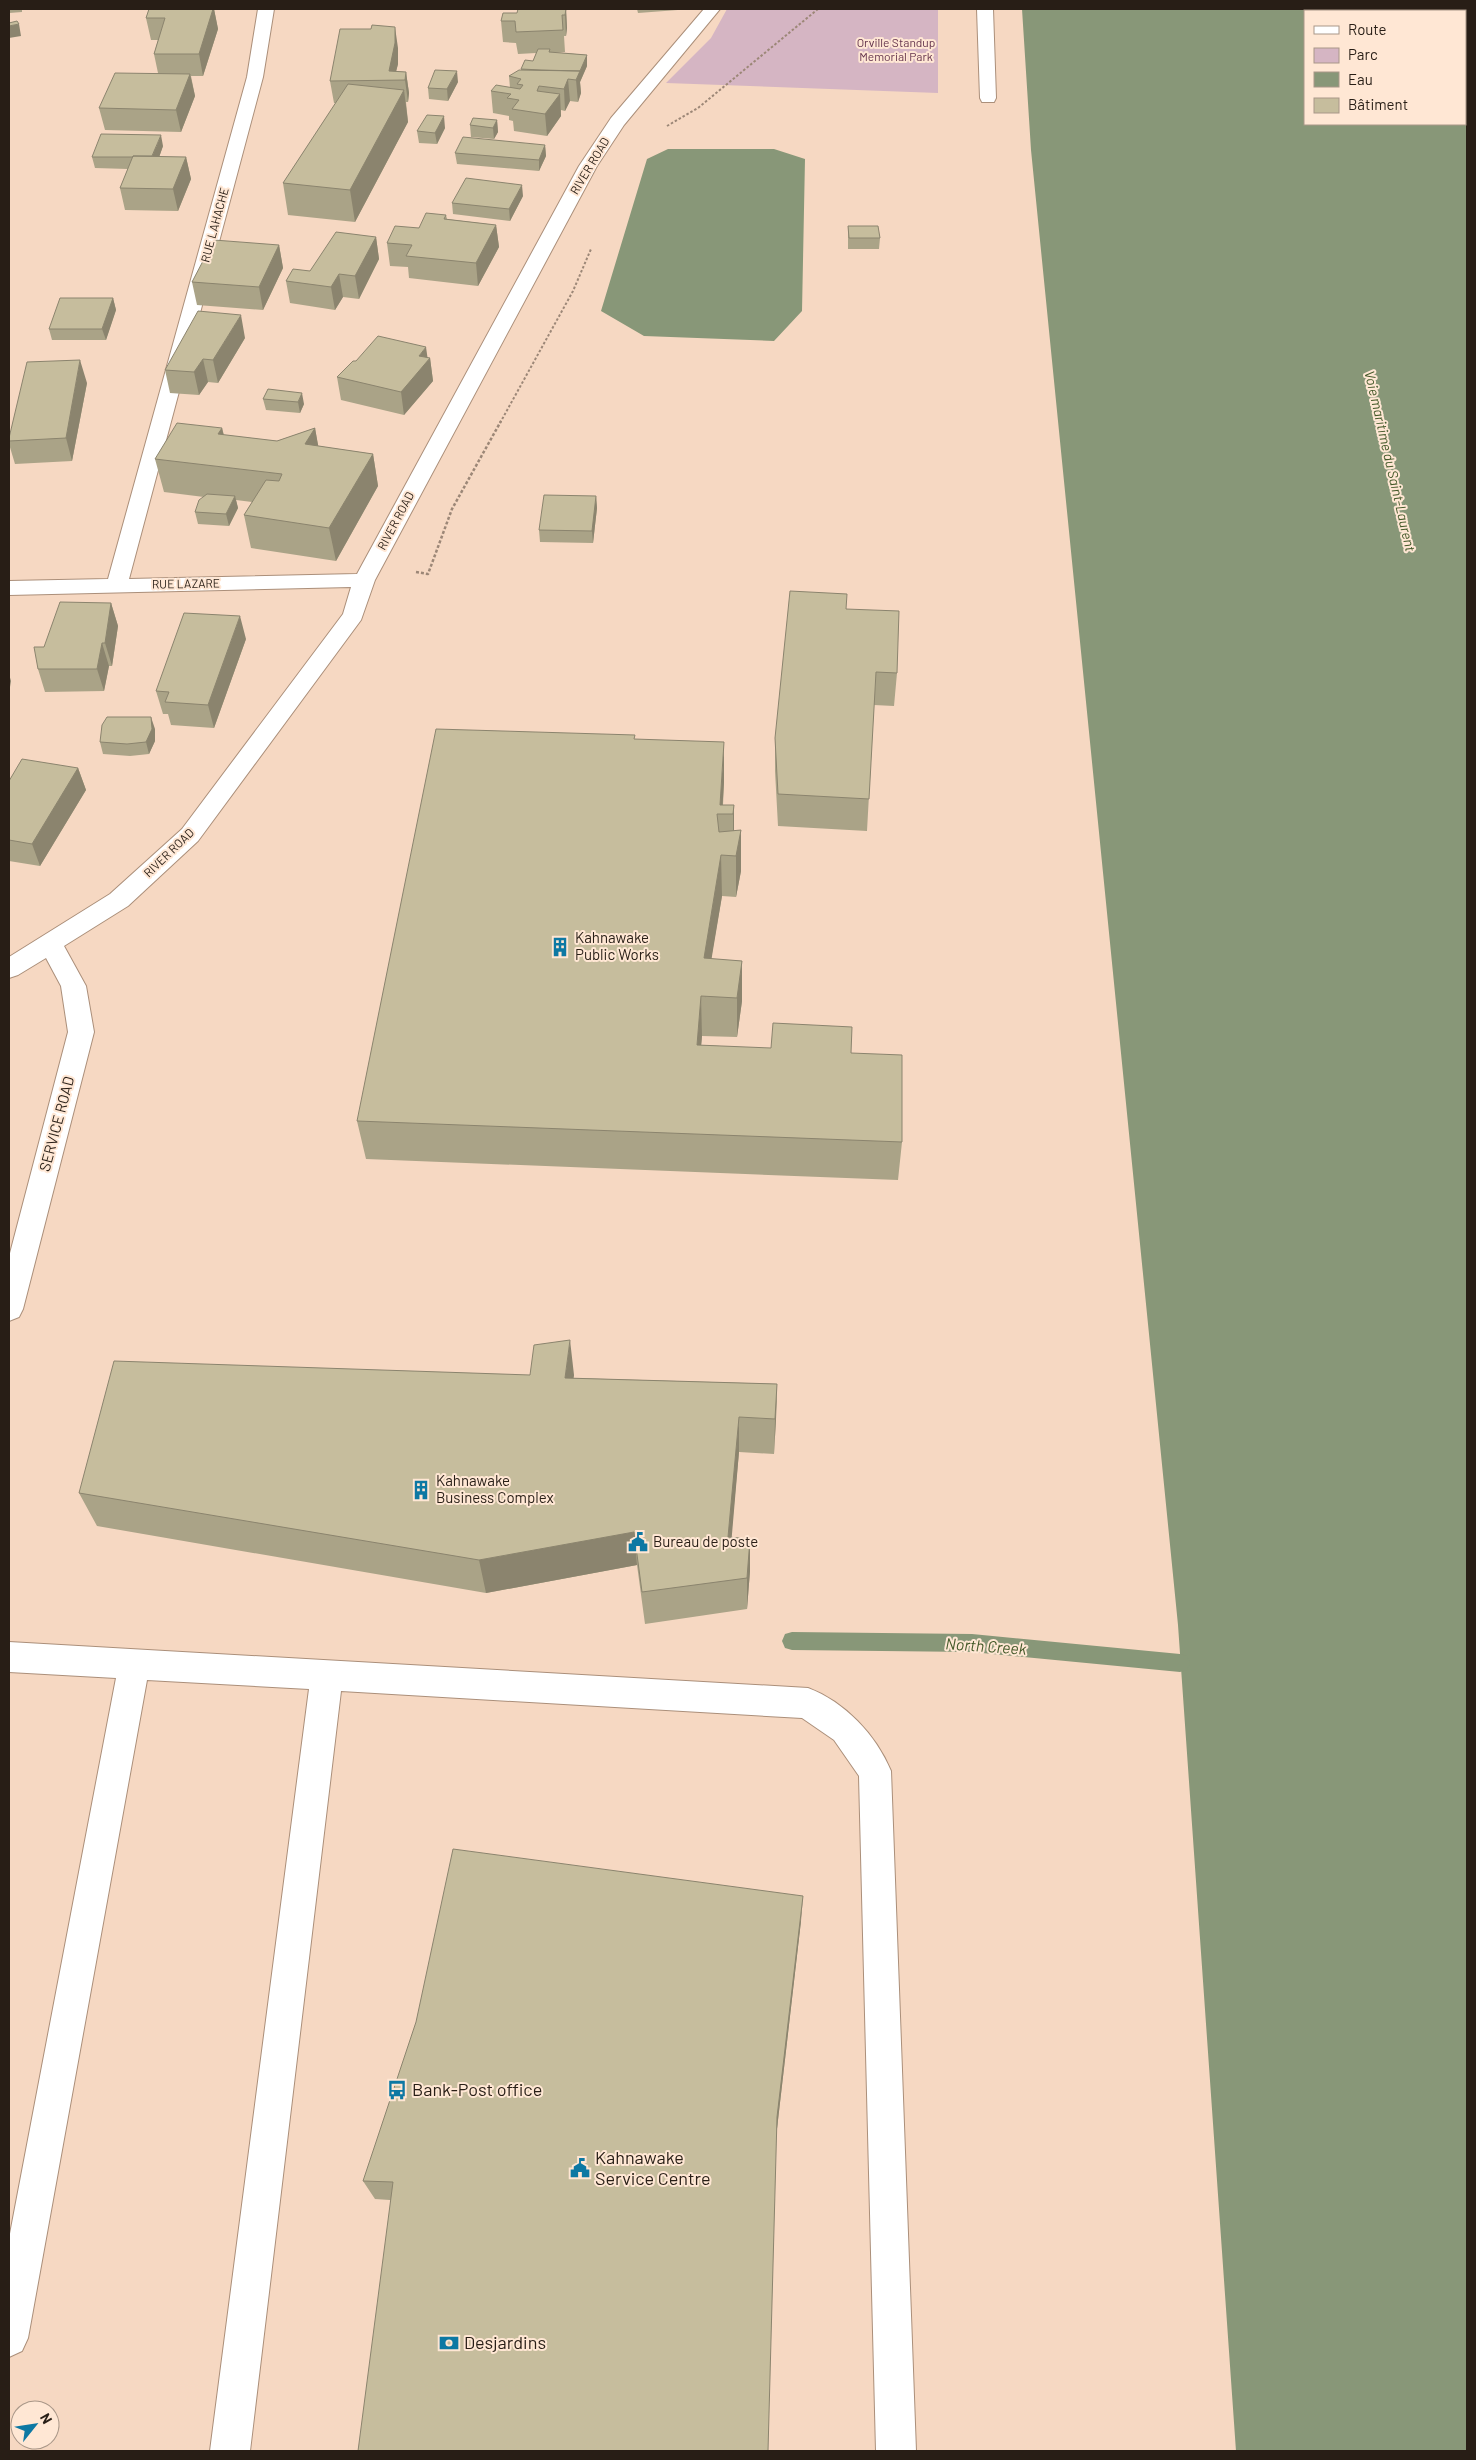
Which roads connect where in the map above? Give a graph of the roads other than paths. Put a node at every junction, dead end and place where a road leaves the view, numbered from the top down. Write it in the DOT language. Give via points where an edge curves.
graph roads {
  1 [pos="266,9"];
  2 [pos="712,9"];
  3 [pos="984,9"];
  4 [pos="988,98"];
  5 [pos="364,580"];
  6 [pos="117,585"];
  7 [pos="9,588"];
  8 [pos="50,945"];
  9 [pos="9,969"];
  10 [pos="9,1309"];
  11 [pos="9,1657"];
  12 [pos="134,1664"];
  13 [pos="327,1675"];
  14 [pos="9,2338"];
  15 [pos="230,2451"];
  16 [pos="896,2451"];
  1 -- 6 [label="street, RUE LAHACHE" via="255,77"];
  2 -- 5 [label="street, RIVER ROAD" via="617,122 588,166"];
  3 -- 4 [label="street"];
  5 -- 6 [label="street, RUE LAZARE"];
  5 -- 8 [label="street, RIVER ROAD" via="353,615 190,835 119,900"];
  6 -- 7 [label="street, RUE LAZARE"];
  8 -- 9 [label="street, RIVER ROAD"];
  8 -- 10 [label="street, SERVICE ROAD" via="64,963 76,990 81,1032"];
  11 -- 12 [label="street"];
  12 -- 13 [label="street"];
  12 -- 14 [label="street"];
  13 -- 15 [label="street"];
  13 -- 16 [label="street" via="808,1703 844,1729 875,1770"];
}
